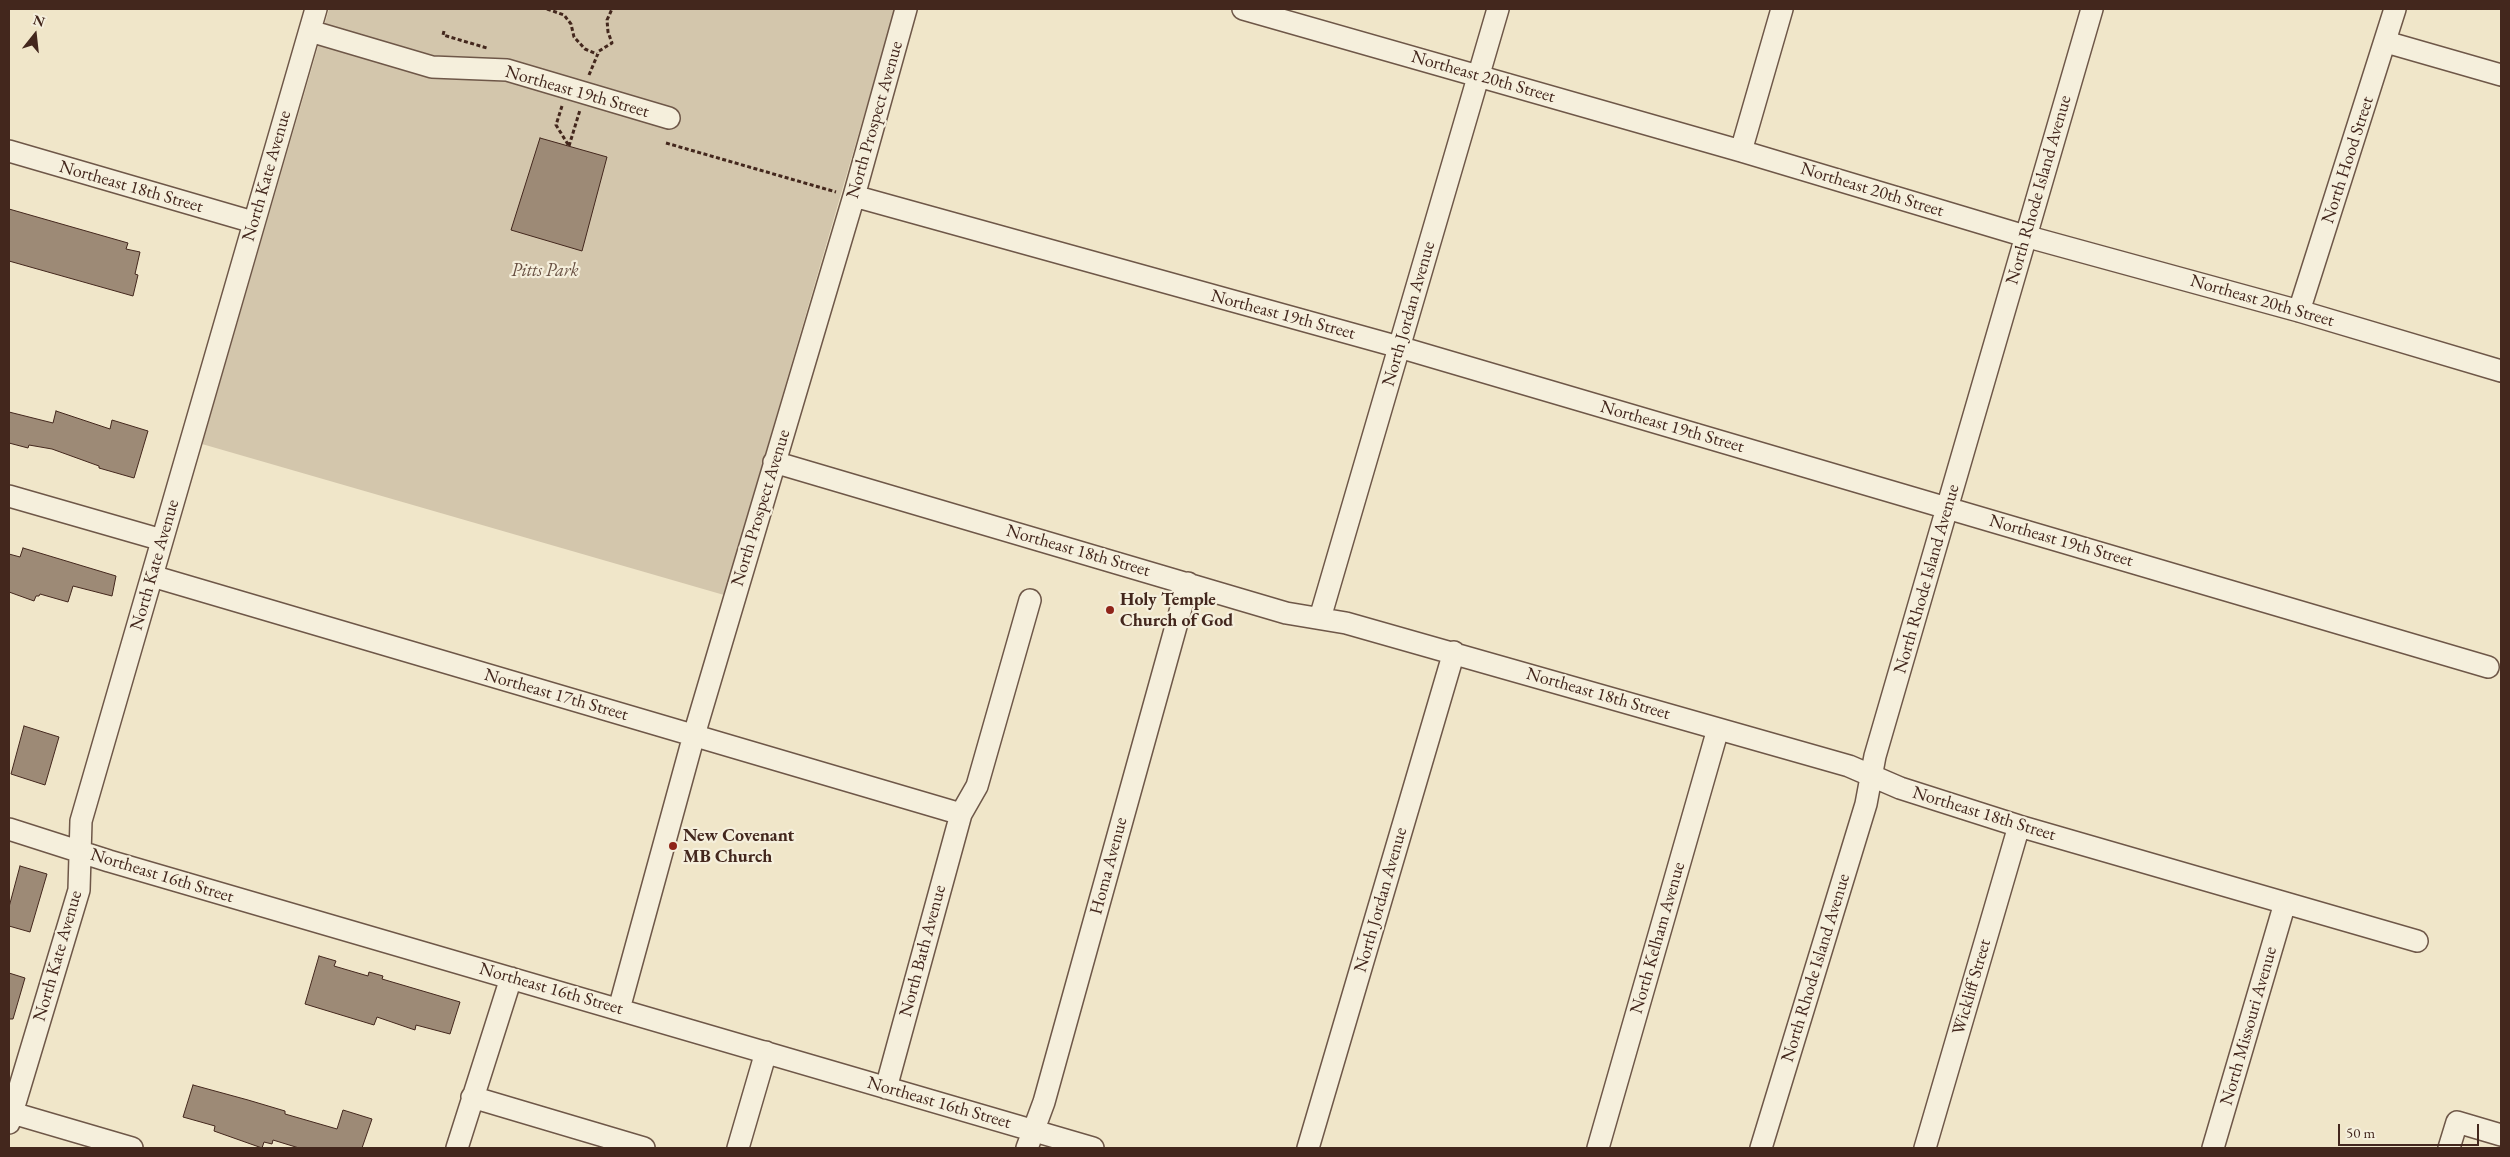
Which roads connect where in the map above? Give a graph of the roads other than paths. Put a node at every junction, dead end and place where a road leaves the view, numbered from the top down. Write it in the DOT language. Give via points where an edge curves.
graph roads {
  1 [pos="316,9"];
  2 [pos="906,9"];
  3 [pos="1244,9"];
  4 [pos="1498,9"];
  5 [pos="1782,9"];
  6 [pos="2092,9"];
  7 [pos="2395,9"];
  8 [pos="310,31"];
  9 [pos="2386,42"];
  10 [pos="2501,75"];
  11 [pos="1478,76"];
  12 [pos="669,118"];
  13 [pos="9,151"];
  14 [pos="1741,151"];
  15 [pos="854,196"];
  16 [pos="253,222"];
  17 [pos="2025,236"];
  18 [pos="2299,311"];
  19 [pos="1399,347"];
  20 [pos="2501,371"];
  21 [pos="774,462"];
  22 [pos="9,496"];
  23 [pos="1948,508"];
  24 [pos="162,540"];
  25 [pos="152,576"];
  26 [pos="1188,583"];
  27 [pos="1030,600"];
  28 [pos="1320,618"];
  29 [pos="1454,652"];
  30 [pos="2488,667"];
  31 [pos="1718,729"];
  32 [pos="694,735"];
  33 [pos="1871,776"];
  34 [pos="961,814"];
  35 [pos="2019,826"];
  36 [pos="9,829"];
  37 [pos="80,852"];
  38 [pos="2285,903"];
  39 [pos="2417,941"];
  40 [pos="511,978"];
  41 [pos="619,1009"];
  42 [pos="766,1052"];
  43 [pos="886,1088"];
  44 [pos="472,1097"];
  45 [pos="10,1116"];
  46 [pos="2501,1136"];
  47 [pos="1030,1139"];
  48 [pos="132,1148"];
  49 [pos="457,1148"];
  50 [pos="644,1148"];
  51 [pos="738,1148"];
  52 [pos="1093,1148"];
  53 [pos="1308,1148"];
  54 [pos="1598,1148"];
  55 [pos="1761,1148"];
  56 [pos="1925,1148"];
  57 [pos="2214,1148"];
  58 [pos="2450,1148"];
  59 [pos="2498,1148"];
  1 -- 8 [label="street, North Kate Avenue"];
  2 -- 15 [label="street, North Prospect Avenue"];
  3 -- 11 [label="street, Northeast 20th Street"];
  4 -- 11 [label="street, North Jordan Avenue"];
  5 -- 14 [label="street"];
  6 -- 17 [label="street, North Rhode Island Avenue"];
  7 -- 9 [label="street, North Hood Street"];
  8 -- 12 [label="street, Northeast 19th Street" via="432,67 507,70"];
  8 -- 16 [label="street, North Kate Avenue"];
  9 -- 10 [label="street"];
  9 -- 18 [label="street, North Hood Street"];
  11 -- 14 [label="street, Northeast 20th Street"];
  11 -- 19 [label="street, North Jordan Avenue"];
  13 -- 16 [label="street, Northeast 18th Street"];
  14 -- 17 [label="street, Northeast 20th Street"];
  15 -- 19 [label="street, Northeast 19th Street"];
  15 -- 21 [label="street, North Prospect Avenue"];
  16 -- 24 [label="street, North Kate Avenue"];
  17 -- 18 [label="street, Northeast 20th Street"];
  17 -- 23 [label="street, North Rhode Island Avenue"];
  18 -- 20 [label="street, Northeast 20th Street"];
  19 -- 23 [label="street, Northeast 19th Street"];
  19 -- 28 [label="street, North Jordan Avenue"];
  21 -- 26 [label="street, Northeast 18th Street"];
  21 -- 32 [label="street, North Prospect Avenue"];
  22 -- 24 [label="street"];
  23 -- 30 [label="street, Northeast 19th Street"];
  23 -- 33 [label="street, North Rhode Island Avenue"];
  24 -- 25 [label="street, North Kate Avenue"];
  25 -- 32 [label="street, Northeast 17th Street"];
  25 -- 37 [label="street, North Kate Avenue" via="81,820"];
  26 -- 28 [label="street, Northeast 18th Street" via="1286,613"];
  26 -- 47 [label="street, Homa Avenue" via="1044,1102"];
  27 -- 34 [label="street, North Bath Avenue" via="977,786"];
  28 -- 29 [label="street, Northeast 18th Street" via="1346,622"];
  29 -- 31 [label="street, Northeast 18th Street"];
  29 -- 53 [label="street, North Jordan Avenue"];
  31 -- 33 [label="street, Northeast 18th Street" via="1849,766"];
  31 -- 54 [label="street, North Kelham Avenue"];
  32 -- 34 [label="street, Northeast 17th Street"];
  32 -- 41 [label="street, North Prospect Avenue"];
  33 -- 35 [label="street, Northeast 18th Street"];
  33 -- 55 [label="street, North Rhode Island Avenue" via="1866,804"];
  34 -- 43 [label="street, North Bath Avenue"];
  35 -- 38 [label="street, Northeast 18th Street"];
  35 -- 56 [label="street, Wickliff Street"];
  36 -- 37 [label="street, Northeast 16th Street"];
  37 -- 40 [label="street, Northeast 16th Street"];
  37 -- 45 [label="street, North Kate Avenue" via="80,890"];
  38 -- 39 [label="street, Northeast 18th Street"];
  38 -- 57 [label="street, North Missouri Avenue"];
  40 -- 41 [label="street, Northeast 16th Street"];
  40 -- 44 [label="street"];
  41 -- 42 [label="street, Northeast 16th Street"];
  42 -- 43 [label="street, Northeast 16th Street"];
  42 -- 51 [label="street"];
  43 -- 47 [label="street, Northeast 16th Street"];
  44 -- 49 [label="street"];
  44 -- 50 [label="street"];
  45 -- 48 [label="street"];
  46 -- 58 [label="street" via="2457,1122"];
  46 -- 59 [label="street"];
  47 -- 52 [label="street, Northeast 16th Street"];
}
